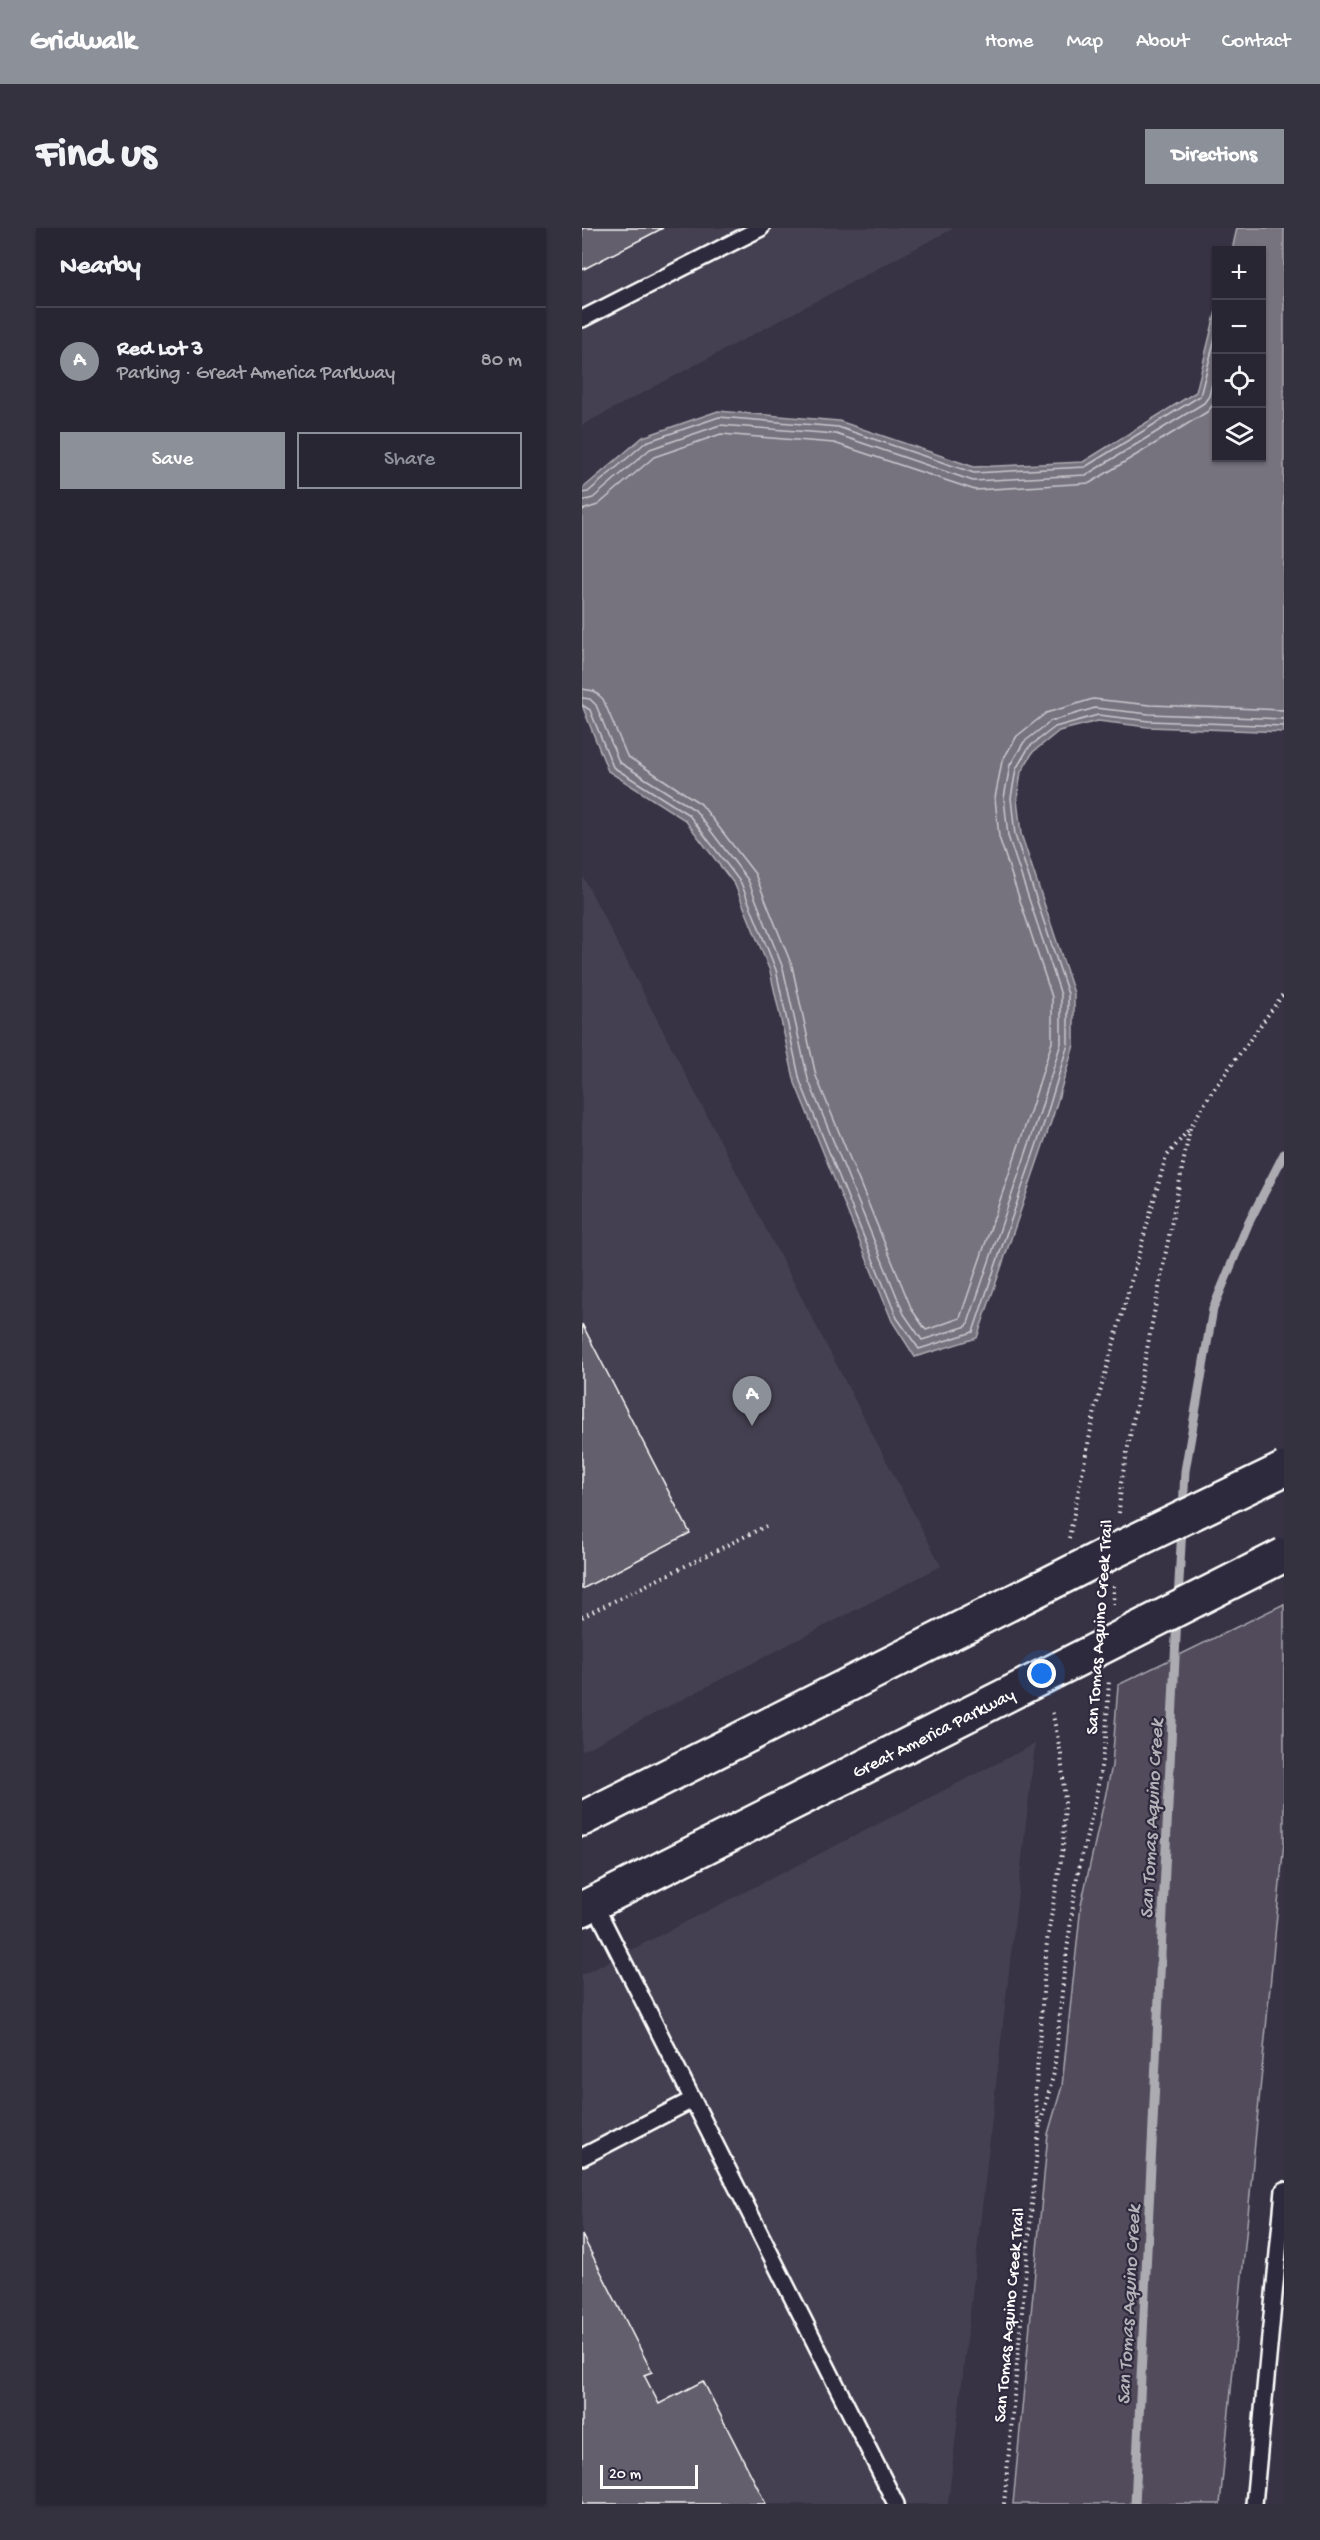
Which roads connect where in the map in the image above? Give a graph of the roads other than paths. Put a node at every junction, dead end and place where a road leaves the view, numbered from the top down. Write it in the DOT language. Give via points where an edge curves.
graph roads {
  1 [pos="761,228"];
  2 [pos="582,319"];
  3 [pos="1284,1468"];
  4 [pos="1284,1555"];
  5 [pos="582,1819"];
  6 [pos="588,1906"];
  7 [pos="692,2100"];
  8 [pos="582,2157"];
  9 [pos="1284,2190"];
  10 [pos="896,2504"];
  11 [pos="1254,2504"];
  1 -- 2 [label="lane"];
  3 -- 5 [label="main road, bridge" via="1108,1566 1062,1577"];
  4 -- 6 [label="main road, Great America Parkway, bridge" via="1103,1659 1037,1681"];
  6 -- 7 [label="lane"];
  7 -- 8 [label="lane"];
  7 -- 10 [label="lane"];
  9 -- 11 [label="lane"];
}
